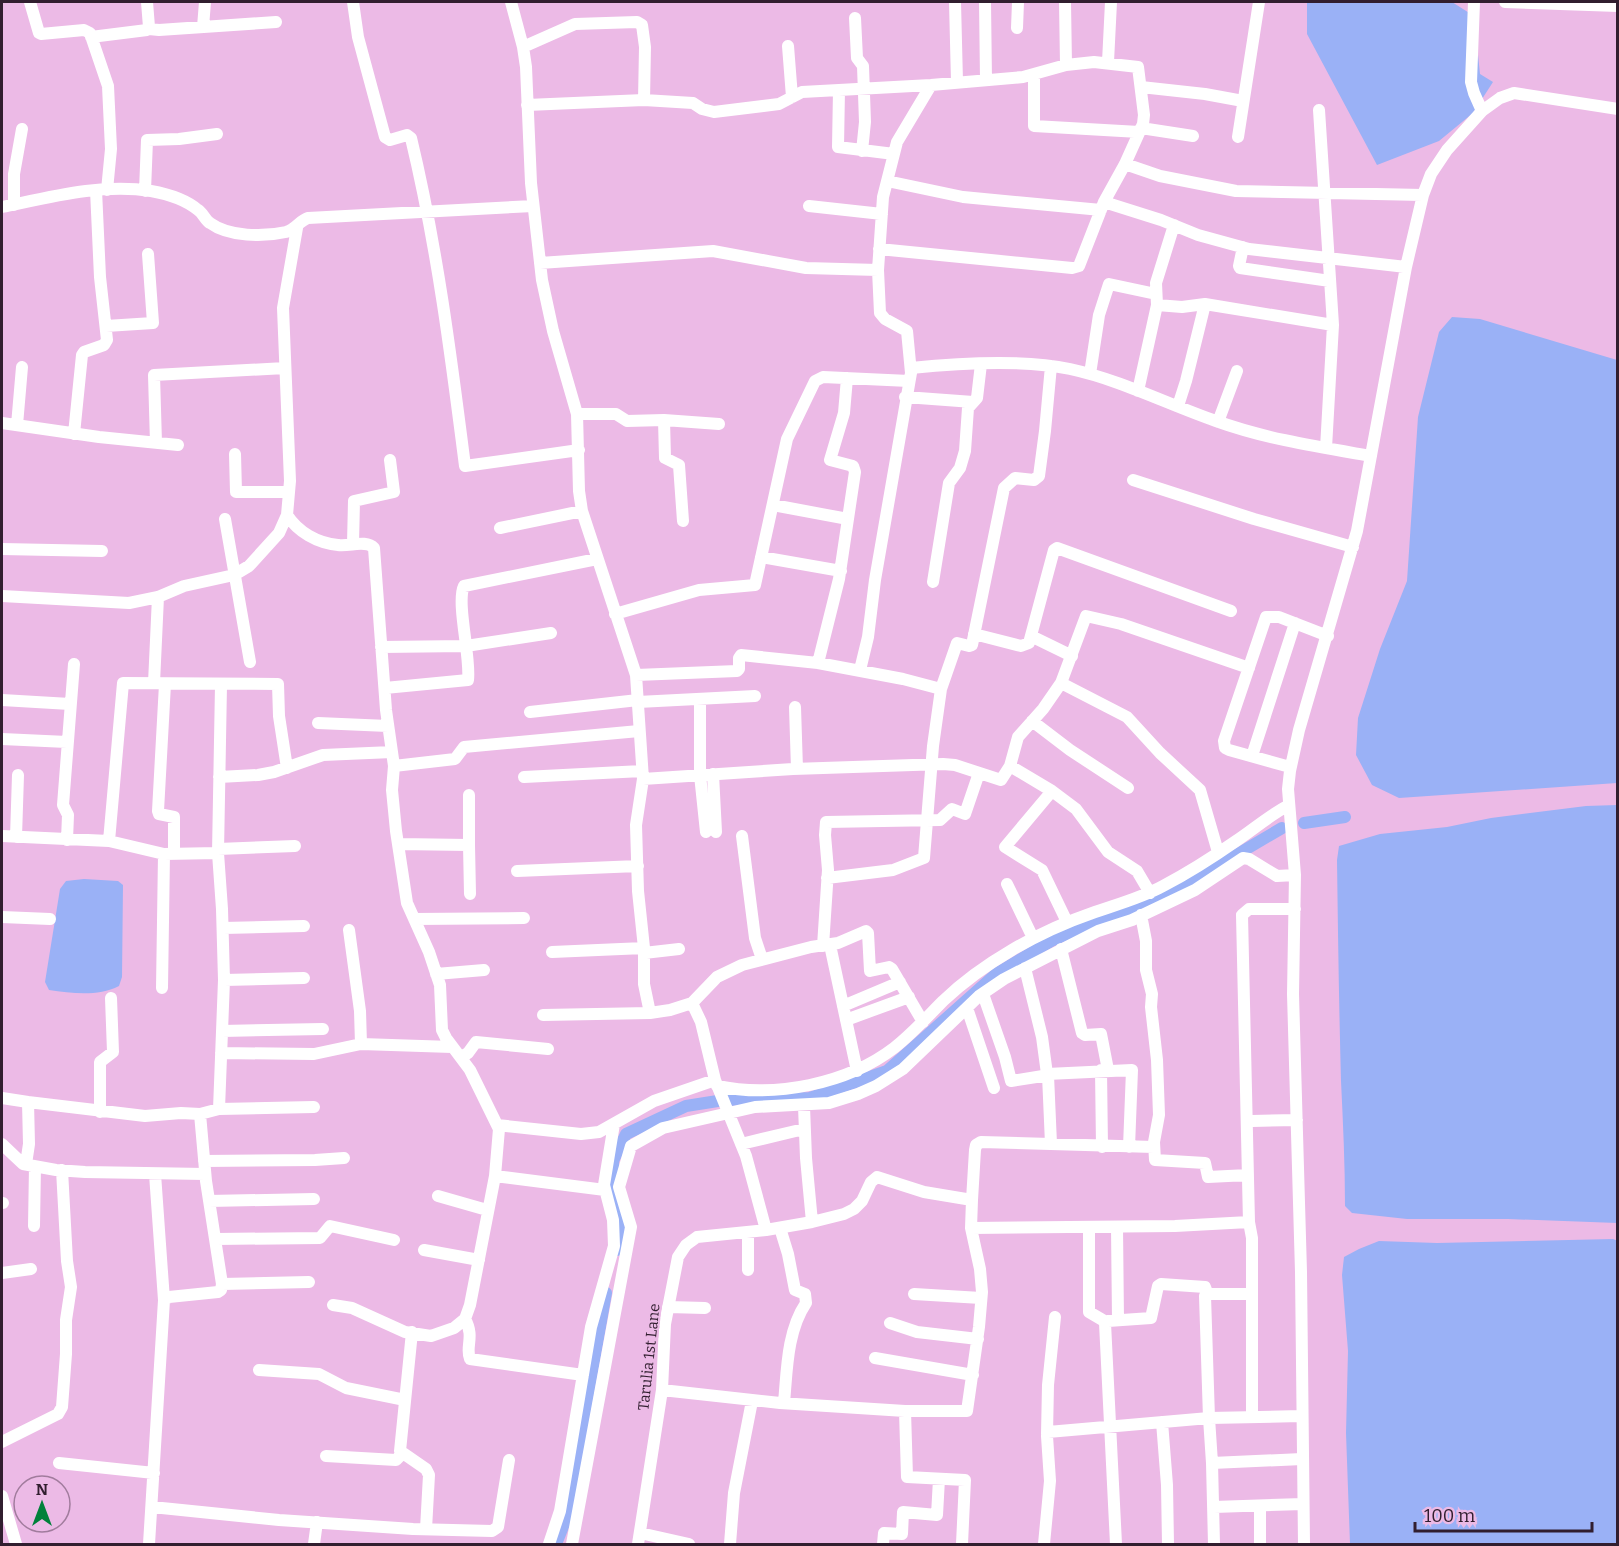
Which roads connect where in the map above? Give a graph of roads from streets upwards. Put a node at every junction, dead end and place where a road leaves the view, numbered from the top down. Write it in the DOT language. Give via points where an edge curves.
graph roads {
  1 [pos="30,2"];
  2 [pos="147,2"];
  3 [pos="205,2"];
  4 [pos="353,2"];
  5 [pos="511,2"];
  6 [pos="955,2"];
  7 [pos="985,2"];
  8 [pos="1018,2"];
  9 [pos="1065,2"];
  10 [pos="1111,2"];
  11 [pos="1259,2"];
  12 [pos="1474,2"];
  13 [pos="1505,2"];
  14 [pos="1584,3"];
  15 [pos="1617,6"];
  16 [pos="855,18"];
  17 [pos="276,22"];
  18 [pos="203,27"];
  19 [pos="1017,28"];
  20 [pos="149,29"];
  21 [pos="91,37"];
  22 [pos="788,46"];
  23 [pos="524,47"];
  24 [pos="1108,62"];
  25 [pos="1066,65"];
  26 [pos="1034,75"];
  27 [pos="986,80"];
  28 [pos="957,82"];
  29 [pos="932,85"];
  30 [pos="1141,87"];
  31 [pos="863,89"];
  32 [pos="839,90"];
  33 [pos="792,96"];
  34 [pos="644,100"];
  35 [pos="1243,101"];
  36 [pos="527,105"];
  37 [pos="1617,109"];
  38 [pos="1319,110"];
  39 [pos="1482,111"];
  40 [pos="22,129"];
  41 [pos="1140,130"];
  42 [pos="218,134"];
  43 [pos="1193,136"];
  44 [pos="1238,137"];
  45 [pos="862,151"];
  46 [pos="894,154"];
  47 [pos="1125,164"];
  48 [pos="887,181"];
  49 [pos="101,190"];
  50 [pos="145,191"];
  51 [pos="1326,194"];
  52 [pos="1423,195"];
  53 [pos="8,206"];
  54 [pos="533,206"];
  55 [pos="809,206"];
  56 [pos="1102,206"];
  57 [pos="428,212"];
  58 [pos="882,214"];
  59 [pos="1174,225"];
  60 [pos="297,228"];
  61 [pos="1243,247"];
  62 [pos="879,249"];
  63 [pos="148,254"];
  64 [pos="1328,259"];
  65 [pos="540,263"];
  66 [pos="1406,267"];
  67 [pos="878,270"];
  68 [pos="1330,281"];
  69 [pos="1156,299"];
  70 [pos="1205,304"];
  71 [pos="1333,325"];
  72 [pos="106,326"];
  73 [pos="981,364"];
  74 [pos="1051,366"];
  75 [pos="22,367"];
  76 [pos="285,368"];
  77 [pos="1237,371"];
  78 [pos="910,374"];
  79 [pos="1090,374"];
  80 [pos="847,378"];
  81 [pos="1138,391"];
  82 [pos="906,397"];
  83 [pos="973,402"];
  84 [pos="1178,406"];
  85 [pos="577,414"];
  86 [pos="664,420"];
  87 [pos="1218,422"];
  88 [pos="2,423"];
  89 [pos="719,424"];
  90 [pos="17,425"];
  91 [pos="74,434"];
  92 [pos="156,443"];
  93 [pos="178,446"];
  94 [pos="1326,448"];
  95 [pos="579,450"];
  96 [pos="235,454"];
  97 [pos="1371,456"];
  98 [pos="390,460"];
  99 [pos="1133,480"];
  100 [pos="288,492"];
  101 [pos="773,505"];
  102 [pos="582,511"];
  103 [pos="286,515"];
  104 [pos="225,519"];
  105 [pos="848,519"];
  106 [pos="683,521"];
  107 [pos="500,528"];
  108 [pos="353,544"];
  109 [pos="1353,548"];
  110 [pos="2,549"];
  111 [pos="102,551"];
  112 [pos="761,557"];
  113 [pos="597,559"];
  114 [pos="841,571"];
  115 [pos="234,575"];
  116 [pos="933,582"];
  117 [pos="2,596"];
  118 [pos="158,597"];
  119 [pos="1231,611"];
  120 [pos="615,614"];
  121 [pos="1295,623"];
  122 [pos="551,633"];
  123 [pos="974,634"];
  124 [pos="1031,636"];
  125 [pos="1328,636"];
  126 [pos="466,646"];
  127 [pos="381,647"];
  128 [pos="1072,656"];
  129 [pos="250,662"];
  130 [pos="818,663"];
  131 [pos="74,664"];
  132 [pos="1249,668"];
  133 [pos="860,670"];
  134 [pos="636,675"];
  135 [pos="1061,683"];
  136 [pos="160,684"];
  137 [pos="221,685"];
  138 [pos="385,688"];
  139 [pos="941,688"];
  140 [pos="755,696"];
  141 [pos="700,699"];
  142 [pos="2,700"];
  143 [pos="638,701"];
  144 [pos="70,704"];
  145 [pos="795,707"];
  146 [pos="530,712"];
  147 [pos="1032,721"];
  148 [pos="318,723"];
  149 [pos="388,726"];
  150 [pos="639,731"];
  151 [pos="2,739"];
  152 [pos="67,742"];
  153 [pos="392,752"];
  154 [pos="1251,756"];
  155 [pos="932,764"];
  156 [pos="394,766"];
  157 [pos="1010,766"];
  158 [pos="1290,767"];
  159 [pos="287,768"];
  160 [pos="797,769"];
  161 [pos="979,773"];
  162 [pos="707,774"];
  163 [pos="18,775"];
  164 [pos="643,775"];
  165 [pos="219,777"];
  166 [pos="524,777"];
  167 [pos="1128,788"];
  168 [pos="1052,791"];
  169 [pos="469,795"];
  170 [pos="1289,805"];
  171 [pos="926,821"];
  172 [pos="711,832"];
  173 [pos="2,836"];
  174 [pos="742,836"];
  175 [pos="16,837"];
  176 [pos="67,840"];
  177 [pos="109,841"];
  178 [pos="398,844"];
  179 [pos="469,845"];
  180 [pos="295,846"];
  181 [pos="218,851"];
  182 [pos="1218,852"];
  183 [pos="169,854"];
  184 [pos="638,866"];
  185 [pos="517,871"];
  186 [pos="1295,875"];
  187 [pos="827,878"];
  188 [pos="1007,884"];
  189 [pos="1150,893"];
  190 [pos="470,894"];
  191 [pos="1295,909"];
  192 [pos="1141,915"];
  193 [pos="2,917"];
  194 [pos="524,918"];
  195 [pos="50,919"];
  196 [pos="414,919"];
  197 [pos="1067,922"];
  198 [pos="304,926"];
  199 [pos="223,927"];
  200 [pos="349,930"];
  201 [pos="1034,938"];
  202 [pos="826,945"];
  203 [pos="679,949"];
  204 [pos="1061,949"];
  205 [pos="644,950"];
  206 [pos="552,952"];
  207 [pos="762,959"];
  208 [pos="1025,968"];
  209 [pos="484,970"];
  210 [pos="436,974"];
  211 [pos="304,978"];
  212 [pos="224,980"];
  213 [pos="900,982"];
  214 [pos="162,988"];
  215 [pos="983,994"];
  216 [pos="909,997"];
  217 [pos="111,998"];
  218 [pos="692,1003"];
  219 [pos="843,1006"];
  220 [pos="967,1008"];
  221 [pos="650,1013"];
  222 [pos="543,1015"];
  223 [pos="846,1020"];
  224 [pos="923,1022"];
  225 [pos="323,1029"];
  226 [pos="222,1031"];
  227 [pos="361,1044"];
  228 [pos="452,1047"];
  229 [pos="548,1049"];
  230 [pos="221,1053"];
  231 [pos="461,1057"];
  232 [pos="1105,1070"];
  233 [pos="857,1071"];
  234 [pos="1049,1075"];
  235 [pos="717,1085"];
  236 [pos="994,1088"];
  237 [pos="2,1098"];
  238 [pos="28,1102"];
  239 [pos="804,1106"];
  240 [pos="314,1107"];
  241 [pos="219,1109"];
  242 [pos="728,1110"];
  243 [pos="100,1112"];
  244 [pos="200,1114"];
  245 [pos="1298,1120"];
  246 [pos="1252,1121"];
  247 [pos="614,1124"];
  248 [pos="497,1125"];
  249 [pos="804,1129"];
  250 [pos="2,1144"];
  251 [pos="741,1144"];
  252 [pos="1051,1144"];
  253 [pos="1102,1146"];
  254 [pos="1129,1147"];
  255 [pos="1154,1147"];
  256 [pos="344,1158"];
  257 [pos="204,1161"];
  258 [pos="31,1165"];
  259 [pos="62,1170"];
  260 [pos="156,1174"];
  261 [pos="205,1174"];
  262 [pos="1248,1175"];
  263 [pos="495,1176"];
  264 [pos="605,1190"];
  265 [pos="438,1196"];
  266 [pos="314,1198"];
  267 [pos="972,1200"];
  268 [pos="209,1202"];
  269 [pos="487,1210"];
  270 [pos="812,1222"];
  271 [pos="1249,1222"];
  272 [pos="34,1226"];
  273 [pos="1089,1227"];
  274 [pos="1117,1227"];
  275 [pos="780,1228"];
  276 [pos="971,1228"];
  277 [pos="766,1230"];
  278 [pos="748,1233"];
  279 [pos="216,1239"];
  280 [pos="394,1240"];
  281 [pos="424,1250"];
  282 [pos="479,1260"];
  283 [pos="31,1269"];
  284 [pos="748,1270"];
  285 [pos="2,1273"];
  286 [pos="309,1282"];
  287 [pos="222,1284"];
  288 [pos="914,1294"];
  289 [pos="1251,1294"];
  290 [pos="1208,1295"];
  291 [pos="981,1298"];
  292 [pos="164,1300"];
  293 [pos="333,1305"];
  294 [pos="668,1307"];
  295 [pos="705,1308"];
  296 [pos="1054,1317"];
  297 [pos="465,1318"];
  298 [pos="1112,1321"];
  299 [pos="890,1323"];
  300 [pos="412,1332"];
  301 [pos="978,1339"];
  302 [pos="875,1358"];
  303 [pos="259,1370"];
  304 [pos="583,1374"];
  305 [pos="973,1375"];
  306 [pos="662,1390"];
  307 [pos="405,1400"];
  308 [pos="752,1401"];
  309 [pos="784,1403"];
  310 [pos="906,1411"];
  311 [pos="1252,1416"];
  312 [pos="1302,1416"];
  313 [pos="1209,1418"];
  314 [pos="1162,1422"];
  315 [pos="1110,1426"];
  316 [pos="1047,1434"];
  317 [pos="2,1442"];
  318 [pos="402,1454"];
  319 [pos="326,1456"];
  320 [pos="1302,1459"];
  321 [pos="510,1460"];
  322 [pos="59,1463"];
  323 [pos="1212,1463"];
  324 [pos="154,1473"];
  325 [pos="939,1479"];
  326 [pos="2,1496"];
  327 [pos="1303,1504"];
  328 [pos="1260,1506"];
  329 [pos="152,1507"];
  330 [pos="1214,1507"];
  331 [pos="4,1512"];
  332 [pos="317,1522"];
  333 [pos="426,1529"];
  334 [pos="639,1539"];
  335 [pos="16,1545"];
  336 [pos="148,1545"];
  337 [pos="314,1545"];
  338 [pos="549,1545"];
  339 [pos="572,1545"];
  340 [pos="689,1545"];
  341 [pos="730,1545"];
  342 [pos="884,1545"];
  343 [pos="962,1545"];
  344 [pos="1044,1545"];
  345 [pos="1116,1545"];
  346 [pos="1168,1545"];
  347 [pos="1214,1545"];
  348 [pos="1260,1545"];
  349 [pos="1304,1545"];
  1 -- 21 [label="street" via="39,33 84,30"];
  2 -- 20 [label="street"];
  3 -- 18 [label="street"];
  4 -- 57 [label="street" via="358,37 385,137 390,140 410,136"];
  5 -- 23 [label="street"];
  6 -- 28 [label="street"];
  7 -- 27 [label="street"];
  8 -- 19 [label="street"];
  9 -- 25 [label="street"];
  10 -- 24 [label="street"];
  11 -- 35 [label="street"];
  12 -- 39 [label="street" via="1471,82"];
  13 -- 14 [label="street"];
  14 -- 15 [label="street"];
  16 -- 31 [label="street"];
  17 -- 18 [label="street"];
  18 -- 20 [label="street"];
  20 -- 21 [label="street"];
  21 -- 49 [label="street" via="108,86 111,149"];
  22 -- 33 [label="street"];
  23 -- 34 [label="street" via="574,24 637,22 642,26 645,47"];
  23 -- 36 [label="street"];
  24 -- 25 [label="street"];
  24 -- 30 [label="street" via="1138,67"];
  25 -- 26 [label="street"];
  26 -- 27 [label="street"];
  26 -- 41 [label="street" via="1034,126"];
  27 -- 28 [label="street"];
  28 -- 29 [label="street"];
  29 -- 31 [label="street"];
  29 -- 46 [label="street" via="900,135"];
  30 -- 35 [label="street"];
  30 -- 41 [label="street" via="1144,115"];
  31 -- 32 [label="street"];
  31 -- 45 [label="street"];
  32 -- 33 [label="street"];
  32 -- 45 [label="street" via="838,147"];
  33 -- 34 [label="street" via="779,104 714,112 693,103"];
  34 -- 36 [label="street"];
  35 -- 44 [label="street"];
  36 -- 54 [label="street"];
  37 -- 39 [label="street" via="1514,93"];
  38 -- 51 [label="street"];
  39 -- 52 [label="street" via="1437,163"];
  40 -- 53 [label="street"];
  41 -- 43 [label="street"];
  41 -- 47 [label="street"];
  42 -- 50 [label="street" via="147,140"];
  45 -- 46 [label="street"];
  46 -- 48 [label="street"];
  47 -- 51 [label="street" via="1227,190"];
  47 -- 56 [label="street"];
  48 -- 56 [label="street" via="970,198"];
  48 -- 58 [label="street"];
  49 -- 50 [label="street"];
  49 -- 53 [label="street"];
  49 -- 72 [label="street" via="100,277"];
  50 -- 60 [label="street" via="173,196 198,210 211,224 236,233 260,236"];
  51 -- 52 [label="street"];
  51 -- 64 [label="street"];
  52 -- 66 [label="street"];
  54 -- 57 [label="street"];
  54 -- 65 [label="street"];
  55 -- 58 [label="street"];
  56 -- 59 [label="street"];
  56 -- 62 [label="street" via="1077,268"];
  57 -- 60 [label="street" via="308,218"];
  57 -- 95 [label="street" via="465,466"];
  58 -- 62 [label="street"];
  59 -- 61 [label="street" via="1198,236"];
  59 -- 69 [label="street" via="1156,283"];
  60 -- 76 [label="street" via="282,308"];
  61 -- 64 [label="street"];
  61 -- 68 [label="street" via="1240,268"];
  62 -- 67 [label="street"];
  63 -- 72 [label="street" via="153,323"];
  64 -- 66 [label="street"];
  64 -- 68 [label="street"];
  65 -- 67 [label="street" via="713,251 806,268"];
  65 -- 85 [label="street"];
  66 -- 97 [label="street"];
  67 -- 78 [label="street" via="880,313 907,331"];
  68 -- 71 [label="street"];
  69 -- 70 [label="street" via="1182,308"];
  69 -- 79 [label="street" via="1109,284 1099,315"];
  69 -- 81 [label="street"];
  70 -- 71 [label="street"];
  70 -- 84 [label="street"];
  71 -- 94 [label="street"];
  72 -- 91 [label="street" via="106,343 84,351 82,356"];
  73 -- 74 [label="street"];
  73 -- 78 [label="street"];
  73 -- 83 [label="street"];
  74 -- 79 [label="street"];
  74 -- 123 [label="street" via="1039,476 1034,480 1015,478 1002,491"];
  75 -- 90 [label="street"];
  76 -- 92 [label="street" via="154,375"];
  76 -- 100 [label="street"];
  77 -- 87 [label="street"];
  78 -- 80 [label="street"];
  78 -- 82 [label="street"];
  79 -- 81 [label="street"];
  80 -- 101 [label="street" via="823,377 815,381 787,439"];
  80 -- 105 [label="street" via="844,413 830,460 855,470"];
  81 -- 84 [label="street"];
  82 -- 83 [label="street"];
  82 -- 133 [label="street"];
  83 -- 116 [label="street" via="968,408 960,468 949,483"];
  84 -- 87 [label="street"];
  85 -- 86 [label="street" via="616,414 627,421"];
  85 -- 95 [label="street"];
  86 -- 89 [label="street"];
  86 -- 106 [label="street" via="665,458 679,465"];
  87 -- 94 [label="street"];
  88 -- 90 [label="street"];
  90 -- 91 [label="street"];
  91 -- 92 [label="street"];
  92 -- 93 [label="street"];
  94 -- 97 [label="street"];
  95 -- 102 [label="street"];
  96 -- 100 [label="street" via="236,492"];
  97 -- 109 [label="street"];
  98 -- 108 [label="street" via="394,492 354,501"];
  99 -- 109 [label="street"];
  100 -- 103 [label="street"];
  101 -- 105 [label="street"];
  101 -- 112 [label="street"];
  102 -- 107 [label="street"];
  102 -- 113 [label="street"];
  103 -- 108 [label="street" via="296,529 316,539"];
  103 -- 115 [label="street" via="279,532 263,551"];
  104 -- 115 [label="street"];
  105 -- 114 [label="street"];
  108 -- 127 [label="street" via="374,548"];
  109 -- 125 [label="street"];
  110 -- 111 [label="street"];
  112 -- 114 [label="street"];
  112 -- 120 [label="street" via="755,585 699,590"];
  113 -- 120 [label="street"];
  113 -- 126 [label="street" via="464,586"];
  114 -- 130 [label="street"];
  115 -- 118 [label="street" via="184,586"];
  115 -- 129 [label="street"];
  117 -- 118 [label="street" via="129,603"];
  118 -- 136 [label="street"];
  119 -- 124 [label="street" via="1057,548"];
  120 -- 134 [label="street"];
  121 -- 125 [label="street"];
  121 -- 132 [label="street" via="1279,616 1266,617"];
  121 -- 154 [label="street"];
  122 -- 126 [label="street"];
  123 -- 124 [label="street" via="1022,646 1029,643"];
  123 -- 139 [label="street" via="971,646 956,644"];
  124 -- 128 [label="street"];
  125 -- 158 [label="street"];
  126 -- 127 [label="street"];
  126 -- 138 [label="street" via="466,681"];
  127 -- 138 [label="street"];
  128 -- 132 [label="street" via="1085,617 1090,615"];
  128 -- 135 [label="street"];
  130 -- 133 [label="street"];
  130 -- 134 [label="street" via="741,655 737,671"];
  131 -- 144 [label="street"];
  132 -- 154 [label="street" via="1224,744 1229,750"];
  133 -- 139 [label="street"];
  134 -- 143 [label="street"];
  135 -- 147 [label="street"];
  135 -- 182 [label="street" via="1127,717 1200,790"];
  136 -- 137 [label="street"];
  136 -- 177 [label="street" via="123,683"];
  136 -- 183 [label="street" via="158,811 174,817"];
  137 -- 159 [label="street" via="278,684"];
  137 -- 165 [label="street"];
  138 -- 149 [label="street"];
  139 -- 155 [label="street"];
  140 -- 141 [label="street"];
  141 -- 143 [label="street"];
  141 -- 162 [label="street"];
  142 -- 144 [label="street"];
  143 -- 146 [label="street"];
  143 -- 150 [label="street"];
  144 -- 152 [label="street"];
  145 -- 160 [label="street"];
  147 -- 157 [label="street" via="1018,737"];
  147 -- 167 [label="street"];
  148 -- 149 [label="street"];
  149 -- 153 [label="street"];
  150 -- 156 [label="street" via="464,747 455,759"];
  150 -- 164 [label="street"];
  151 -- 152 [label="street"];
  152 -- 176 [label="street" via="63,805 68,815"];
  153 -- 156 [label="street"];
  153 -- 159 [label="street" via="323,755"];
  154 -- 158 [label="street"];
  155 -- 160 [label="street"];
  155 -- 161 [label="street" via="955,765"];
  155 -- 171 [label="street"];
  156 -- 178 [label="street" via="392,790"];
  157 -- 161 [label="street" via="1001,780"];
  157 -- 168 [label="street"];
  158 -- 170 [label="street"];
  159 -- 165 [label="street" via="258,776"];
  160 -- 162 [label="street"];
  161 -- 171 [label="street" via="965,814 952,809 940,820"];
  162 -- 164 [label="street"];
  162 -- 172 [label="street"];
  163 -- 175 [label="street"];
  164 -- 166 [label="street"];
  164 -- 184 [label="street" via="636,825"];
  165 -- 181 [label="street"];
  168 -- 189 [label="street" via="1076,810 1108,852 1137,871"];
  168 -- 197 [label="street" via="1005,847 1042,870"];
  169 -- 179 [label="street"];
  170 -- 182 [label="street"];
  170 -- 186 [label="street"];
  171 -- 187 [label="street" via="924,858 893,870"];
  171 -- 187 [label="street" via="826,821"];
  173 -- 175 [label="street"];
  174 -- 207 [label="street" via="755,938"];
  175 -- 176 [label="street"];
  176 -- 177 [label="street"];
  177 -- 183 [label="street"];
  178 -- 179 [label="street"];
  178 -- 196 [label="street" via="407,903"];
  179 -- 190 [label="street"];
  180 -- 181 [label="street"];
  181 -- 183 [label="street"];
  181 -- 199 [label="street"];
  182 -- 189 [label="street"];
  183 -- 214 [label="street"];
  184 -- 185 [label="street"];
  184 -- 205 [label="street"];
  186 -- 191 [label="street"];
  186 -- 192 [label="street" via="1277,876 1243,858 1195,890"];
  187 -- 202 [label="street"];
  188 -- 201 [label="street"];
  189 -- 197 [label="street"];
  191 -- 245 [label="street" via="1293,994"];
  191 -- 262 [label="street" via="1249,909 1242,915"];
  192 -- 204 [label="street"];
  192 -- 255 [label="street" via="1158,1078 1159,1115"];
  193 -- 195 [label="street"];
  194 -- 196 [label="street"];
  196 -- 210 [label="street"];
  197 -- 201 [label="street"];
  198 -- 199 [label="street"];
  199 -- 212 [label="street"];
  200 -- 227 [label="street"];
  201 -- 224 [label="street" via="962,984"];
  202 -- 207 [label="street"];
  202 -- 213 [label="street" via="867,931 870,971 891,967"];
  202 -- 219 [label="street"];
  203 -- 205 [label="street"];
  204 -- 208 [label="street"];
  204 -- 232 [label="street" via="1083,1033 1101,1034"];
  205 -- 206 [label="street"];
  205 -- 221 [label="street" via="644,984"];
  207 -- 218 [label="street" via="723,972"];
  208 -- 215 [label="street"];
  208 -- 234 [label="street"];
  209 -- 210 [label="street"];
  210 -- 228 [label="street" via="442,1030"];
  211 -- 212 [label="street"];
  212 -- 226 [label="street"];
  213 -- 216 [label="street"];
  213 -- 219 [label="street"];
  215 -- 220 [label="street"];
  215 -- 234 [label="street" via="1011,1081"];
  216 -- 223 [label="street"];
  216 -- 224 [label="street"];
  217 -- 243 [label="street" via="113,1052 100,1062"];
  218 -- 221 [label="street"];
  218 -- 235 [label="street" via="701,1022"];
  219 -- 223 [label="street"];
  220 -- 236 [label="street"];
  220 -- 239 [label="street" via="903,1069 876,1086 839,1100"];
  221 -- 222 [label="street"];
  223 -- 233 [label="street"];
  224 -- 233 [label="street" via="889,1051"];
  225 -- 226 [label="street"];
  226 -- 230 [label="street"];
  227 -- 228 [label="street"];
  227 -- 230 [label="street" via="314,1054"];
  228 -- 231 [label="street"];
  229 -- 231 [label="street" via="476,1042"];
  230 -- 241 [label="street"];
  231 -- 248 [label="street"];
  232 -- 234 [label="street"];
  232 -- 253 [label="street"];
  232 -- 254 [label="street" via="1133,1072"];
  233 -- 235 [label="street" via="797,1087 744,1090"];
  234 -- 252 [label="street"];
  235 -- 242 [label="street"];
  235 -- 247 [label="street" via="654,1101"];
  237 -- 238 [label="street"];
  238 -- 243 [label="street"];
  238 -- 258 [label="street"];
  239 -- 242 [label="street"];
  239 -- 249 [label="street"];
  240 -- 241 [label="street"];
  241 -- 244 [label="street"];
  242 -- 251 [label="street"];
  242 -- 339 [label="street" via="663,1128 631,1146 619,1187 631,1227"];
  243 -- 244 [label="street" via="145,1116"];
  244 -- 257 [label="street"];
  245 -- 246 [label="street"];
  245 -- 312 [label="street"];
  247 -- 248 [label="street" via="599,1132 580,1134"];
  247 -- 264 [label="street"];
  248 -- 263 [label="street"];
  249 -- 251 [label="street"];
  249 -- 270 [label="street"];
  250 -- 258 [label="street" via="18,1160"];
  251 -- 277 [label="street"];
  252 -- 253 [label="street"];
  252 -- 267 [label="street" via="987,1141 976,1145"];
  253 -- 254 [label="street"];
  254 -- 255 [label="street"];
  255 -- 262 [label="street" via="1157,1162 1205,1163 1208,1177"];
  256 -- 257 [label="street"];
  257 -- 261 [label="street"];
  258 -- 259 [label="street"];
  258 -- 272 [label="street"];
  259 -- 260 [label="street"];
  259 -- 317 [label="street" via="71,1287 62,1407 58,1414"];
  260 -- 261 [label="street"];
  260 -- 292 [label="street"];
  261 -- 268 [label="street"];
  262 -- 271 [label="street"];
  263 -- 264 [label="street"];
  263 -- 269 [label="street"];
  264 -- 304 [label="street" via="613,1220 614,1246 597,1301"];
  265 -- 269 [label="street"];
  266 -- 268 [label="street"];
  267 -- 270 [label="street, Tarulia 1st Lane" via="924,1192 877,1177 854,1209"];
  267 -- 276 [label="street"];
  268 -- 279 [label="street"];
  269 -- 282 [label="street"];
  270 -- 275 [label="street, Tarulia 1st Lane"];
  271 -- 274 [label="street"];
  271 -- 289 [label="street"];
  273 -- 274 [label="street"];
  273 -- 276 [label="street"];
  273 -- 298 [label="street" via="1089,1312"];
  274 -- 298 [label="street"];
  275 -- 277 [label="street, Tarulia 1st Lane"];
  275 -- 309 [label="street" via="795,1290 805,1294 806,1303 798,1313 788,1356"];
  276 -- 291 [label="street" via="980,1269"];
  277 -- 278 [label="street, Tarulia 1st Lane"];
  278 -- 284 [label="street"];
  278 -- 294 [label="street, Tarulia 1st Lane" via="696,1237 686,1245 678,1257"];
  279 -- 280 [label="street" via="321,1238 330,1226"];
  279 -- 287 [label="street"];
  281 -- 282 [label="street"];
  282 -- 297 [label="street"];
  283 -- 285 [label="street"];
  286 -- 287 [label="street"];
  287 -- 292 [label="street" via="218,1292"];
  288 -- 291 [label="street"];
  289 -- 290 [label="street"];
  289 -- 311 [label="street"];
  290 -- 298 [label="street" via="1204,1287 1161,1284 1151,1318"];
  290 -- 313 [label="street" via="1204,1299"];
  291 -- 301 [label="street"];
  292 -- 324 [label="street"];
  293 -- 300 [label="street" via="352,1308"];
  294 -- 295 [label="street"];
  294 -- 306 [label="street, Tarulia 1st Lane"];
  296 -- 316 [label="street"];
  297 -- 300 [label="street" via="454,1328 431,1336"];
  297 -- 304 [label="street" via="470,1329 470,1359"];
  298 -- 315 [label="street"];
  299 -- 301 [label="street" via="917,1332"];
  300 -- 307 [label="street"];
  301 -- 305 [label="street"];
  302 -- 305 [label="street"];
  303 -- 307 [label="street" via="319,1374 346,1388"];
  304 -- 338 [label="street" via="560,1511"];
  305 -- 310 [label="street" via="967,1411"];
  306 -- 308 [label="street"];
  306 -- 334 [label="street, Tarulia 1st Lane"];
  307 -- 318 [label="street"];
  308 -- 309 [label="street"];
  308 -- 341 [label="street" via="734,1493"];
  309 -- 310 [label="street"];
  310 -- 325 [label="street" via="908,1477"];
  311 -- 312 [label="street"];
  311 -- 313 [label="street"];
  312 -- 320 [label="street"];
  313 -- 314 [label="street"];
  313 -- 323 [label="street"];
  314 -- 315 [label="street"];
  314 -- 346 [label="street"];
  315 -- 316 [label="street" via="1050,1430"];
  315 -- 345 [label="street"];
  316 -- 344 [label="street" via="1050,1499"];
  318 -- 319 [label="street" via="396,1460"];
  318 -- 333 [label="street" via="429,1475"];
  320 -- 323 [label="street"];
  320 -- 327 [label="street"];
  321 -- 333 [label="street" via="496,1529"];
  322 -- 324 [label="street"];
  323 -- 330 [label="street"];
  324 -- 329 [label="street"];
  325 -- 342 [label="street" via="938,1515 903,1512 902,1534 884,1533"];
  325 -- 343 [label="street" via="964,1480"];
  326 -- 331 [label="street"];
  327 -- 328 [label="street"];
  327 -- 349 [label="street"];
  328 -- 330 [label="street"];
  328 -- 348 [label="street"];
  329 -- 332 [label="street"];
  329 -- 336 [label="street"];
  330 -- 347 [label="street"];
  331 -- 335 [label="street"];
  332 -- 333 [label="street"];
  332 -- 337 [label="street"];
  334 -- 340 [label="street"];
}
